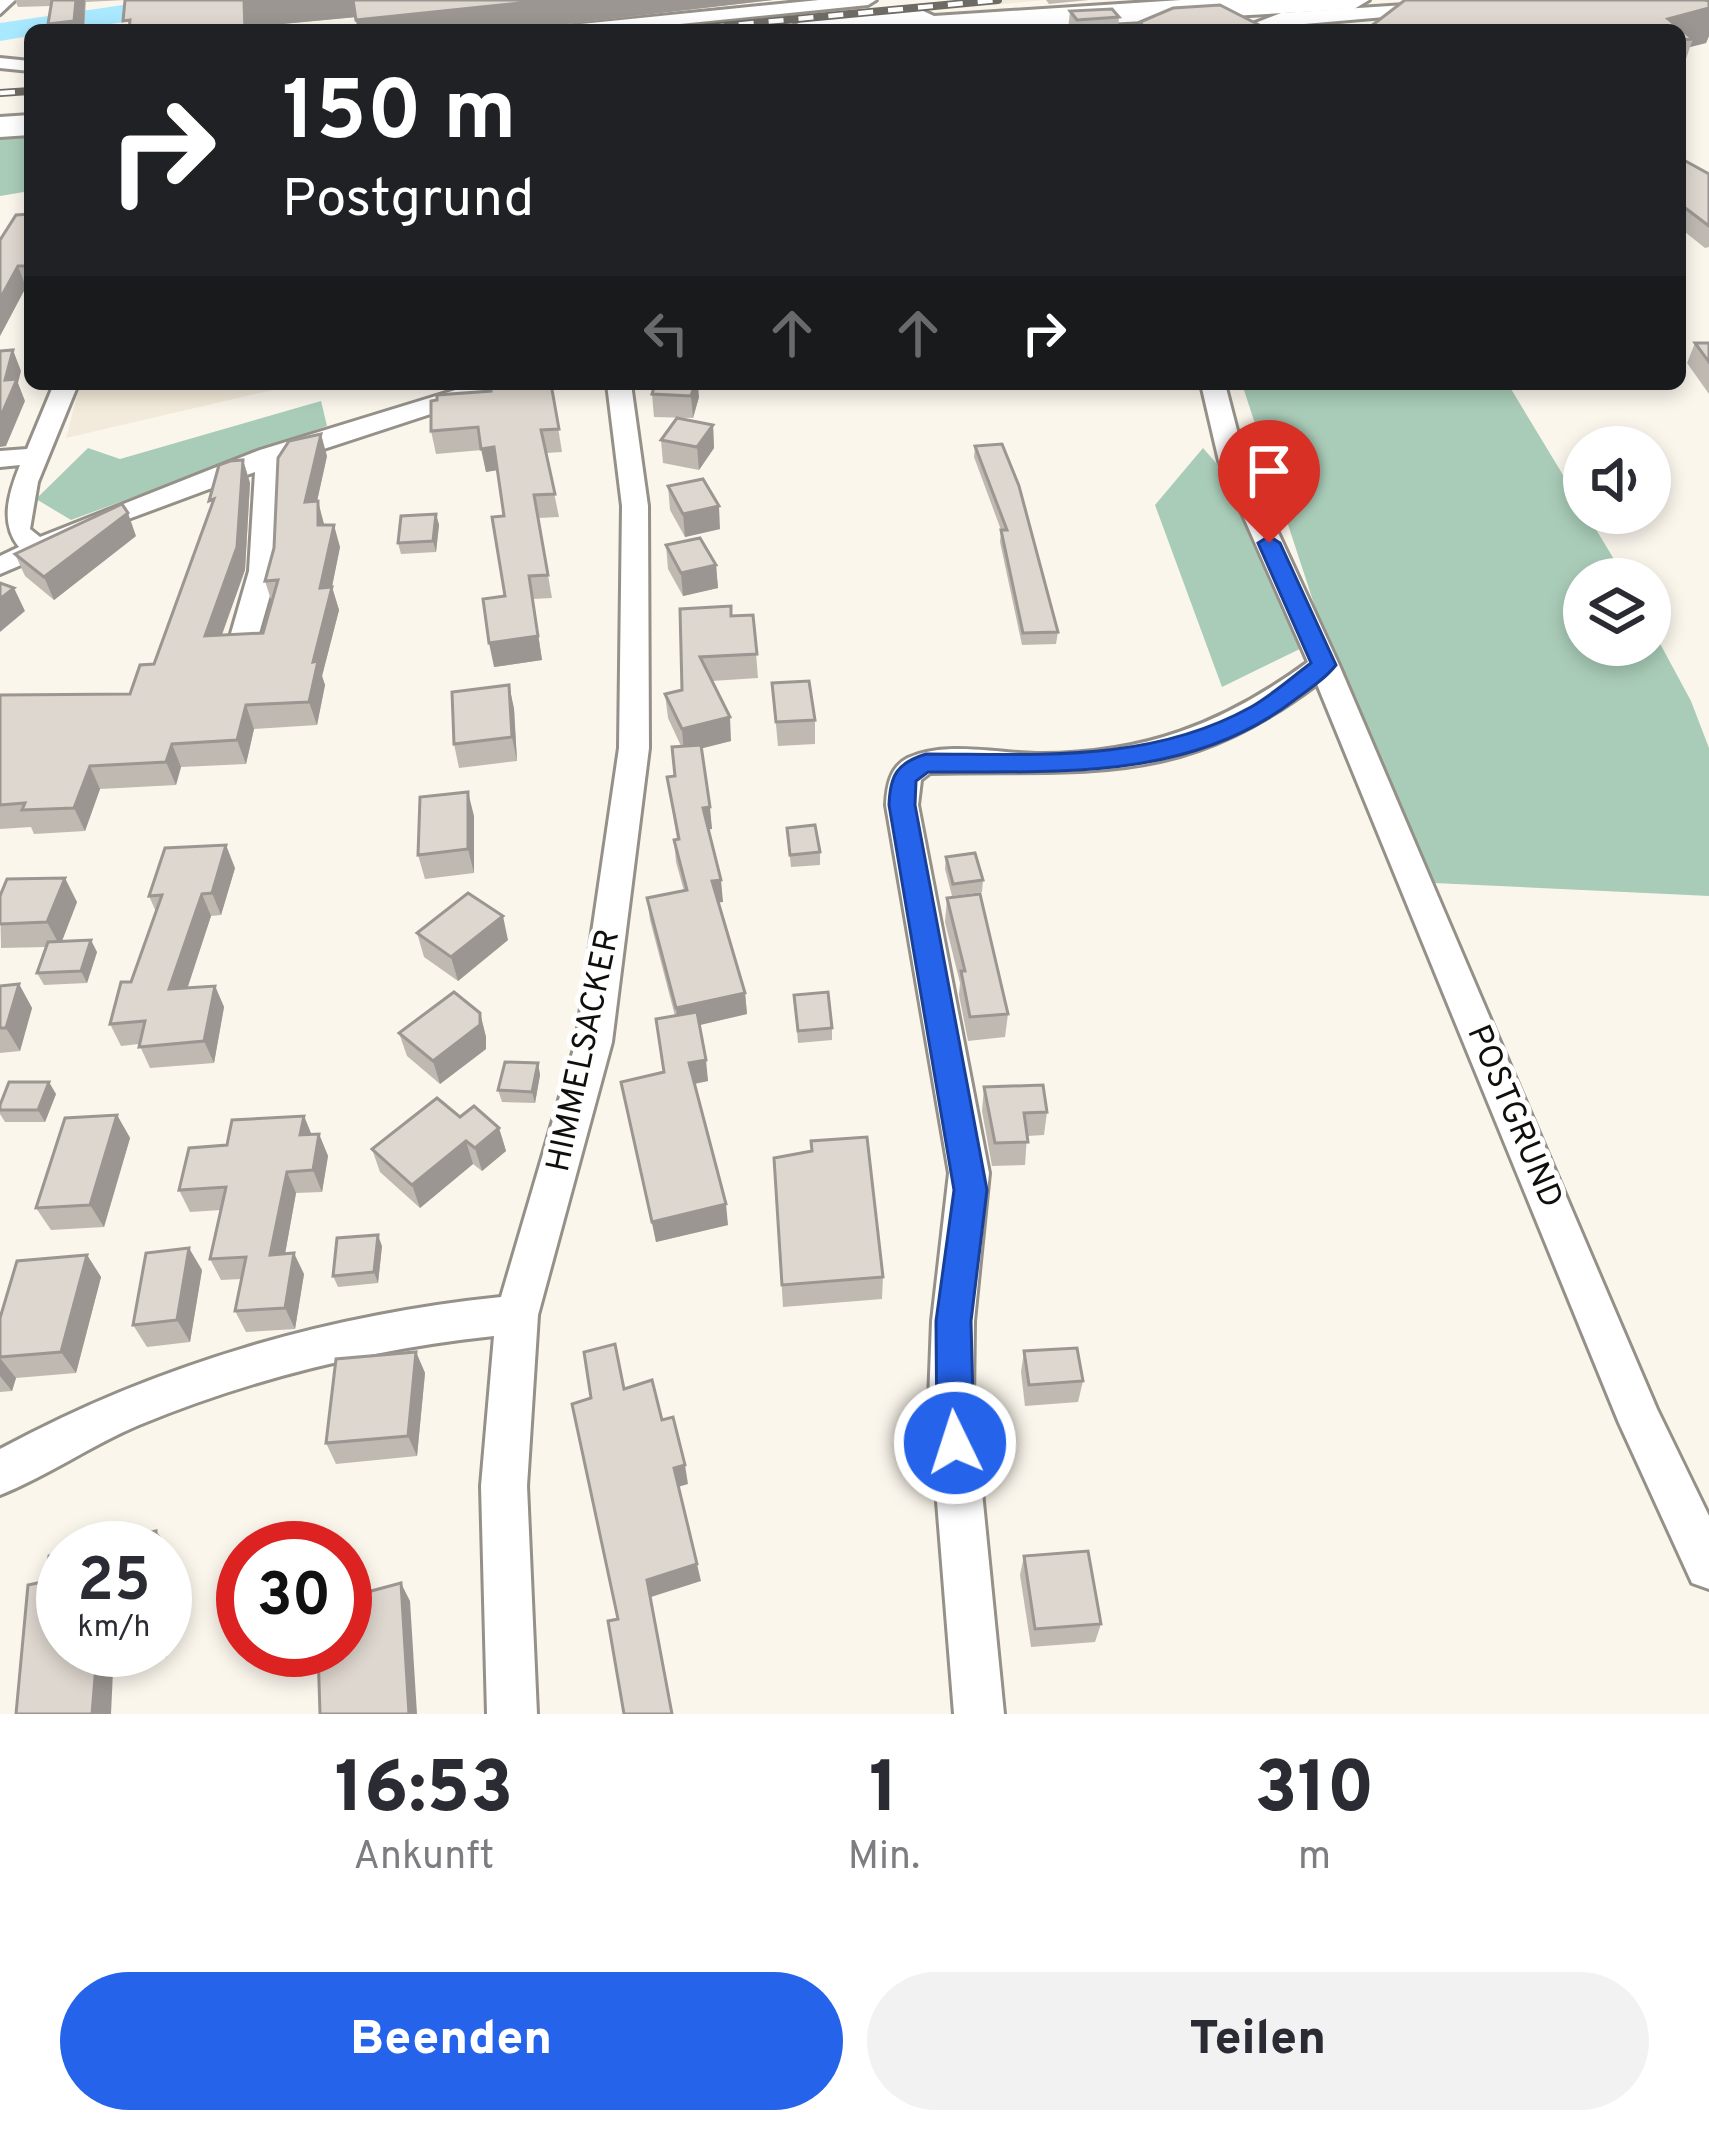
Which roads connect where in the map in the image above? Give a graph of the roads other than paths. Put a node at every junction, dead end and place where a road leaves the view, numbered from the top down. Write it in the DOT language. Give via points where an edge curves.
graph roads {
  1 [pos="8,0"];
  2 [pos="868,0"];
  3 [pos="1129,0"];
  4 [pos="1261,0"];
  5 [pos="1354,0"];
  6 [pos="760,4"];
  7 [pos="1449,7"];
  8 [pos="0,9"];
  9 [pos="944,17"];
  10 [pos="615,24"];
  11 [pos="868,24"];
  12 [pos="951,24"];
  13 [pos="1265,24"];
  14 [pos="64,390"];
  15 [pos="480,390"];
  16 [pos="620,390"];
  17 [pos="1214,390"];
  18 [pos="269,455"];
  19 [pos="38,456"];
  20 [pos="0,459"];
  21 [pos="36,548"];
  22 [pos="0,566"];
  23 [pos="242,644"];
  24 [pos="1324,665"];
  25 [pos="517,1315"];
  26 [pos="0,1473"];
  27 [pos="1709,1566"];
  28 [pos="512,1714"];
  29 [pos="980,1714"];
  1 -- 8 [label="street"];
  2 -- 6 [label="street"];
  3 -- 9 [label="highway"];
  4 -- 9 [label="highway"];
  5 -- 12 [label="highway"];
  6 -- 10 [label="street"];
  7 -- 13 [label="street"];
  9 -- 11 [label="highway"];
  14 -- 19 [label="street"];
  15 -- 18 [label="street"];
  16 -- 25 [label="street, HIMMELSACKER" via="635,506 634,748 594,1042"];
  17 -- 24 [label="street, POSTGRUND" via="1225,441"];
  18 -- 21 [label="street"];
  18 -- 23 [label="street" via="263,571"];
  19 -- 20 [label="street"];
  19 -- 21 [label="street" via="13,522"];
  21 -- 22 [label="street"];
  24 -- 27 [label="street, POSTGRUND" via="1641,1424"];
  24 -- 29 [label="street" via="1262,712 1196,742 1103,762 926,763 903,780 970,1190 951,1401"];
  25 -- 26 [label="street" via="383,1332 239,1371 153,1400"];
  25 -- 28 [label="street, HIMMELSACKER" via="504,1486"];
}
